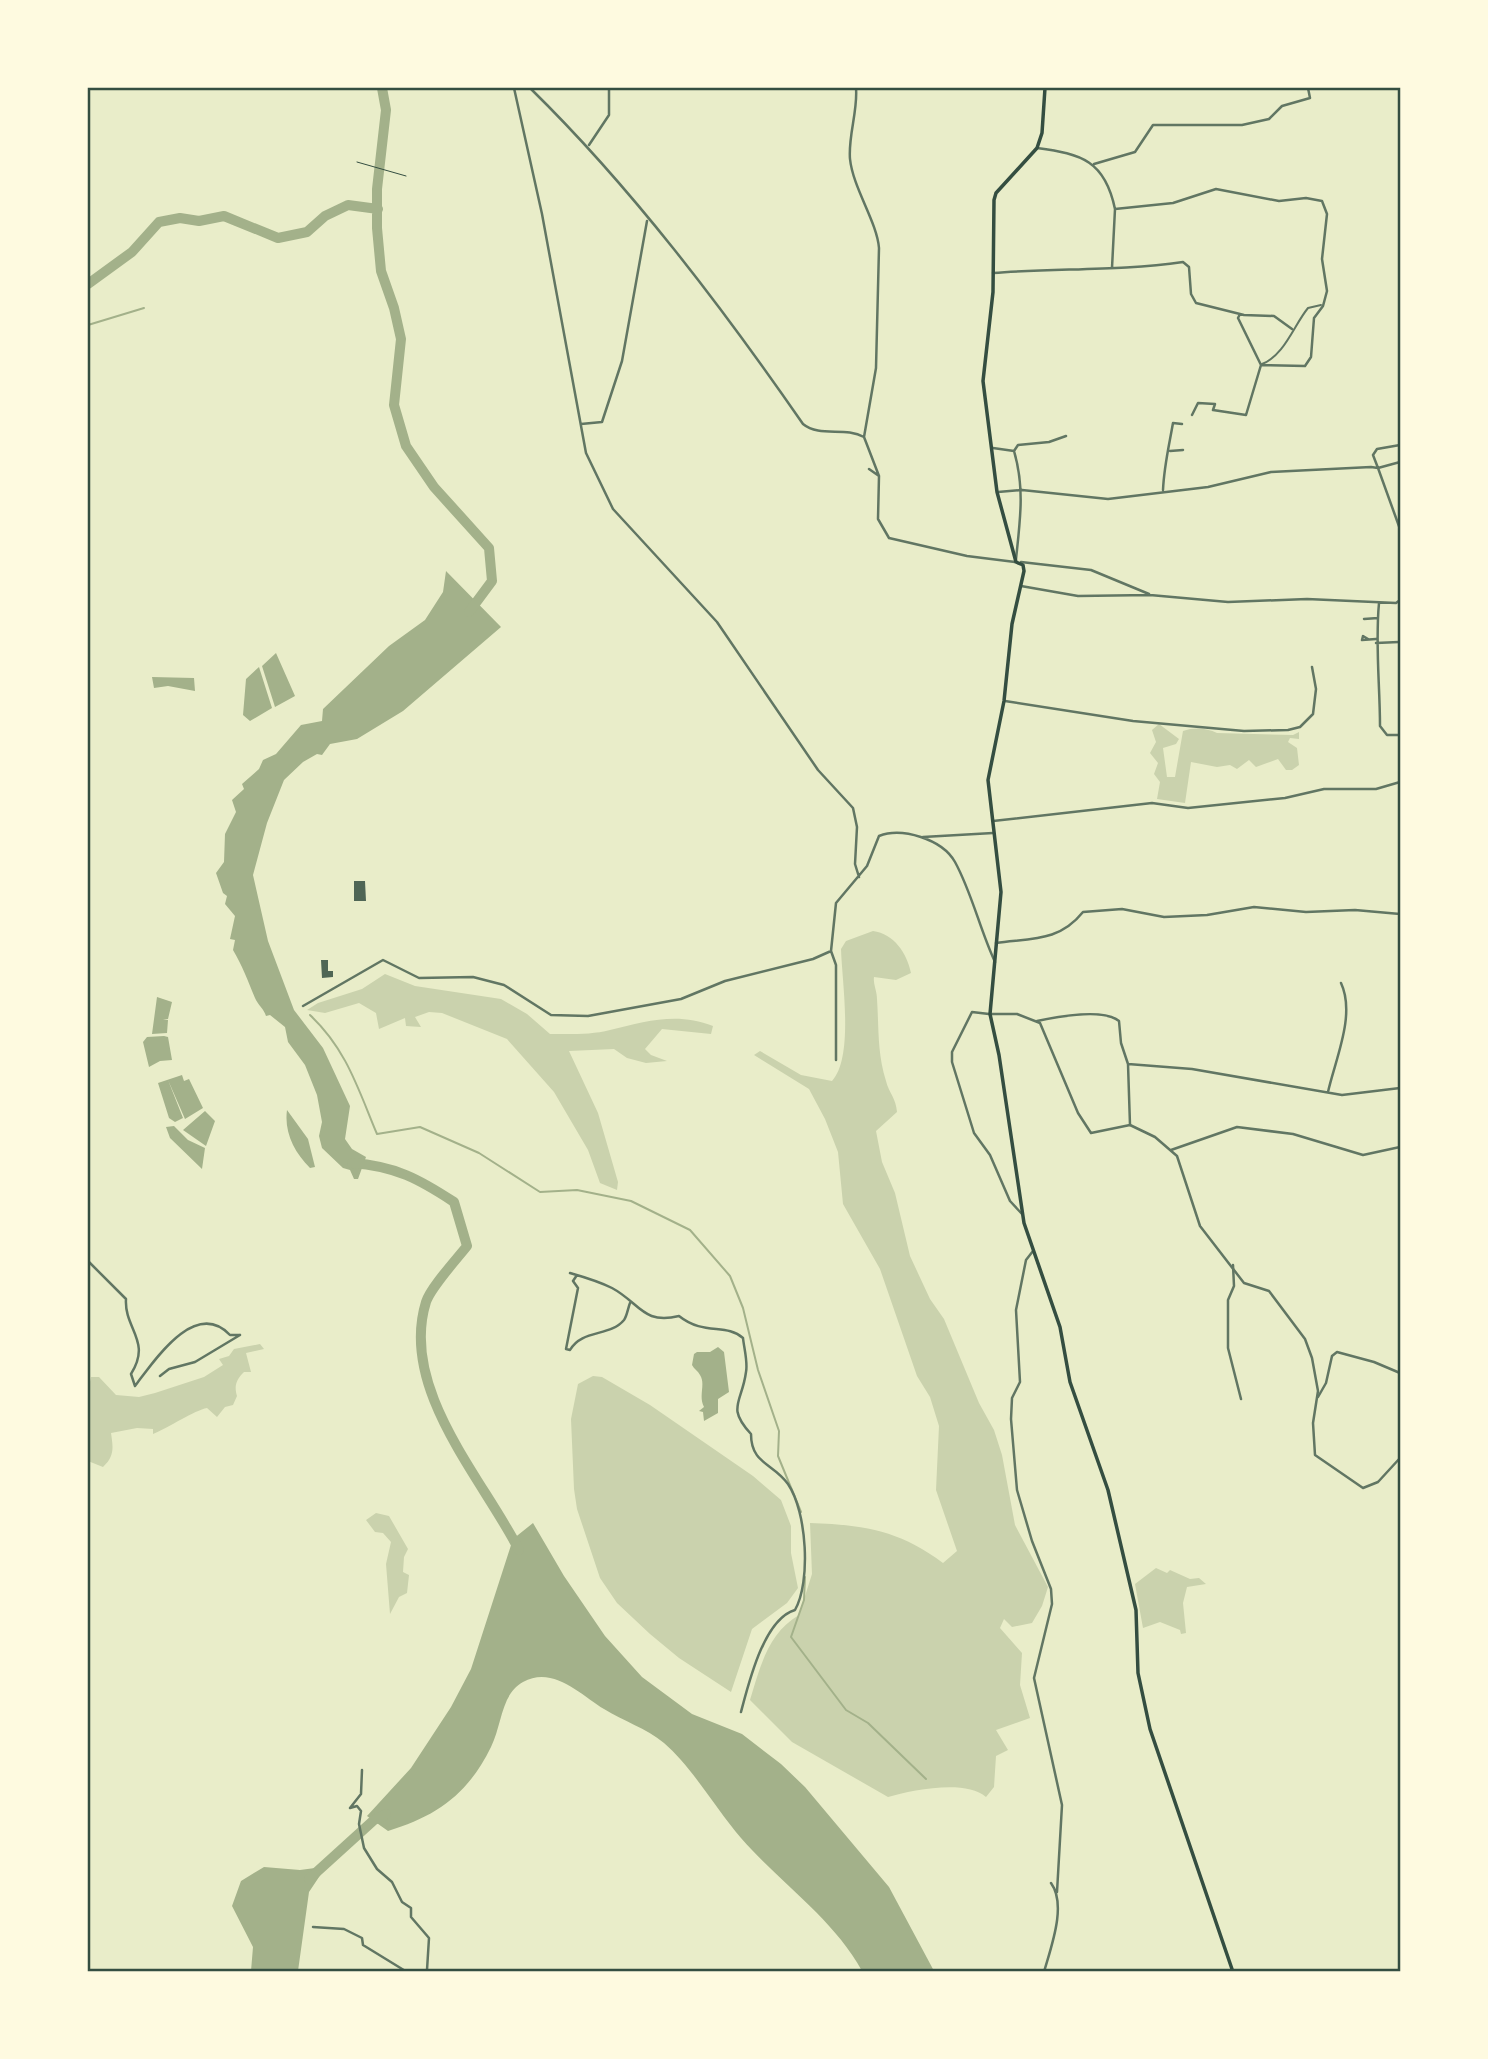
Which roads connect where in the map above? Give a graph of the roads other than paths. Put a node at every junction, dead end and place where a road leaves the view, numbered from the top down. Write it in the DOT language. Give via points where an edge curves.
graph roads {
  1 [pos="514,88"];
  2 [pos="530,88"];
  3 [pos="609,88"];
  4 [pos="856,88"];
  5 [pos="1045,88"];
  6 [pos="1308,88"];
  7 [pos="589,145"];
  8 [pos="1037,148"];
  9 [pos="1094,164"];
  10 [pos="1115,209"];
  11 [pos="647,220"];
  12 [pos="1112,268"];
  13 [pos="993,272"];
  14 [pos="1324,303"];
  15 [pos="1240,314"];
  16 [pos="1292,328"];
  17 [pos="1261,365"];
  18 [pos="1192,415"];
  19 [pos="581,424"];
  20 [pos="1182,424"];
  21 [pos="1066,436"];
  22 [pos="864,437"];
  23 [pos="1401,444"];
  24 [pos="990,448"];
  25 [pos="1183,450"];
  26 [pos="1014,451"];
  27 [pos="1170,451"];
  28 [pos="1401,462"];
  29 [pos="1378,468"];
  30 [pos="869,469"];
  31 [pos="879,476"];
  32 [pos="1022,490"];
  33 [pos="1163,491"];
  34 [pos="998,492"];
  35 [pos="1401,529"];
  36 [pos="1016,562"];
  37 [pos="1020,586"];
  38 [pos="1150,595"];
  39 [pos="1401,600"];
  40 [pos="1379,603"];
  41 [pos="1377,618"];
  42 [pos="1364,619"];
  43 [pos="1368,639"];
  44 [pos="1376,641"];
  45 [pos="1399,642"];
  46 [pos="1312,667"];
  47 [pos="1004,701"];
  48 [pos="1401,735"];
  49 [pos="1401,782"];
  50 [pos="993,821"];
  51 [pos="995,833"];
  52 [pos="923,837"];
  53 [pos="859,877"];
  54 [pos="1401,914"];
  55 [pos="996,943"];
  56 [pos="831,951"];
  57 [pos="995,962"];
  58 [pos="1341,983"];
  59 [pos="303,1006"];
  60 [pos="990,1014"];
  61 [pos="1037,1021"];
  62 [pos="835,1060"];
  63 [pos="1128,1064"];
  64 [pos="1401,1088"];
  65 [pos="1328,1093"];
  66 [pos="1130,1125"];
  67 [pos="1401,1147"];
  68 [pos="1171,1150"];
  69 [pos="1022,1214"];
  70 [pos="1033,1251"];
  71 [pos="88,1261"];
  72 [pos="1233,1265"];
  73 [pos="570,1273"];
  74 [pos="577,1275"];
  75 [pos="630,1303"];
  76 [pos="1401,1374"];
  77 [pos="160,1376"];
  78 [pos="1318,1397"];
  79 [pos="1241,1399"];
  80 [pos="1401,1458"];
  81 [pos="741,1712"];
  82 [pos="362,1770"];
  83 [pos="1051,1882"];
  84 [pos="1057,1892"];
  85 [pos="313,1927"];
  86 [pos="427,1971"];
  87 [pos="407,1972"];
  88 [pos="422,1972"];
  89 [pos="1044,1972"];
  90 [pos="1233,1972"];
  1 -- 19 [label="street"];
  2 -- 7 [label="street"];
  3 -- 7 [label="street" via="609,115"];
  4 -- 22 [label="street" via="850,159 879,248 876,368"];
  5 -- 8 [label="main road"];
  6 -- 9 [label="street" via="1310,98 1282,106 1259,122 1225,127 1153,125 1135,152"];
  7 -- 11 [label="street"];
  8 -- 9 [label="street"];
  8 -- 13 [label="main road" via="995,196"];
  9 -- 10 [label="street" via="1106,180"];
  10 -- 12 [label="street"];
  10 -- 14 [label="street" via="1173,203 1216,190 1279,201 1322,201 1327,214"];
  11 -- 19 [label="street" via="617,383 602,422"];
  11 -- 22 [label="street" via="751,349 803,424 814,430 849,431"];
  12 -- 13 [label="street"];
  12 -- 15 [label="street" via="1183,262 1189,267 1196,303"];
  13 -- 24 [label="main road" via="983,381"];
  14 -- 16 [label="street" via="1308,308"];
  14 -- 17 [label="street" via="1314,318 1311,357 1305,366"];
  15 -- 16 [label="street" via="1274,316"];
  15 -- 17 [label="street"];
  16 -- 17 [label="street" via="1270,361"];
  17 -- 18 [label="street" via="1246,415 1198,403"];
  19 -- 53 [label="street" via="586,453 613,509 717,622 818,770 853,808"];
  20 -- 27 [label="street" via="1173,423"];
  21 -- 26 [label="street" via="1018,445"];
  22 -- 31 [label="street"];
  23 -- 29 [label="street" via="1377,449 1373,455"];
  24 -- 26 [label="street"];
  24 -- 34 [label="main road"];
  25 -- 27 [label="street"];
  26 -- 32 [label="street"];
  27 -- 33 [label="street"];
  28 -- 29 [label="street"];
  29 -- 33 [label="street" via="1271,472 1208,487"];
  29 -- 35 [label="street"];
  30 -- 31 [label="street"];
  31 -- 36 [label="street" via="878,519 888,538"];
  32 -- 33 [label="street" via="1108,499"];
  32 -- 34 [label="street"];
  32 -- 36 [label="street"];
  34 -- 36 [label="main road"];
  36 -- 37 [label="main road" via="1024,568"];
  36 -- 38 [label="street" via="1091,570"];
  37 -- 38 [label="street" via="1078,596"];
  37 -- 47 [label="main road"];
  38 -- 40 [label="street" via="1228,602 1307,599"];
  39 -- 40 [label="street"];
  40 -- 41 [label="street"];
  41 -- 42 [label="street"];
  41 -- 44 [label="street"];
  43 -- 44 [label="street"];
  44 -- 45 [label="street"];
  44 -- 48 [label="street" via="1380,726 1387,735"];
  46 -- 47 [label="street" via="1316,689 1313,714 1300,727 1287,730 1244,731 1133,721"];
  47 -- 50 [label="main road" via="988,780"];
  49 -- 50 [label="street" via="1376,789 1324,789 1286,798 1188,808 1152,803"];
  50 -- 51 [label="main road"];
  51 -- 52 [label="street"];
  51 -- 55 [label="main road" via="1001,892"];
  52 -- 53 [label="street" via="897,832 879,836"];
  52 -- 57 [label="street" via="954,860"];
  53 -- 56 [label="street" via="836,903"];
  54 -- 55 [label="street" via="1254,907 1164,917 1103,908 1083,912 1058,934"];
  55 -- 57 [label="main road"];
  56 -- 59 [label="street" via="724,981 681,999 587,1016 551,1015 504,985 473,977 419,978 383,960"];
  56 -- 62 [label="street" via="836,965"];
  57 -- 60 [label="main road"];
  58 -- 65 [label="street" via="1346,993 1342,1037"];
  60 -- 61 [label="street" via="1017,1014"];
  60 -- 69 [label="main road"];
  60 -- 69 [label="street" via="972,1012 952,1052 952,1062 974,1133 990,1155 1010,1201"];
  61 -- 63 [label="street" via="1077,1015 1114,1017 1119,1021"];
  61 -- 66 [label="street" via="1091,1133"];
  63 -- 65 [label="street" via="1192,1069"];
  63 -- 66 [label="street"];
  64 -- 65 [label="street" via="1367,1094"];
  66 -- 68 [label="street"];
  67 -- 68 [label="street" via="1363,1155 1293,1134 1237,1127"];
  68 -- 72 [label="street" via="1182,1164 1197,1221"];
  69 -- 70 [label="main road"];
  70 -- 84 [label="street" via="1026,1260 1016,1310 1020,1382 1012,1398 1011,1419 1017,1490 1051,1589 1052,1604 1034,1678 1062,1805"];
  70 -- 90 [label="main road" via="1060,1327 1070,1382 1108,1490 1136,1610 1138,1673 1150,1729"];
  71 -- 77 [label="street" via="125,1299 125,1314 135,1328 140,1350 131,1374 135,1386 163,1347 188,1330 210,1322 230,1335 240,1335 195,1362"];
  72 -- 78 [label="street" via="1244,1283 1269,1291 1298,1328 1312,1358"];
  72 -- 79 [label="street" via="1227,1348"];
  73 -- 74 [label="street"];
  74 -- 75 [label="street" via="612,1289"];
  74 -- 75 [label="street" via="573,1277 578,1288 566,1349 625,1319"];
  75 -- 81 [label="street" via="661,1320 679,1316 692,1326 736,1331 743,1338 747,1370 736,1409 738,1420 751,1434 751,1449 788,1484 795,1501 802,1527 803,1596 795,1610 775,1621 754,1666"];
  76 -- 78 [label="street" via="1337,1352"];
  78 -- 80 [label="street" via="1313,1449 1319,1460 1363,1488 1378,1482"];
  82 -- 86 [label="street" via="360,1794 350,1808 358,1806 361,1811 360,1839 429,1938"];
  83 -- 84 [label="street"];
  84 -- 89 [label="street"];
  85 -- 87 [label="street" via="344,1929"];
  86 -- 88 [label="street"];
}
